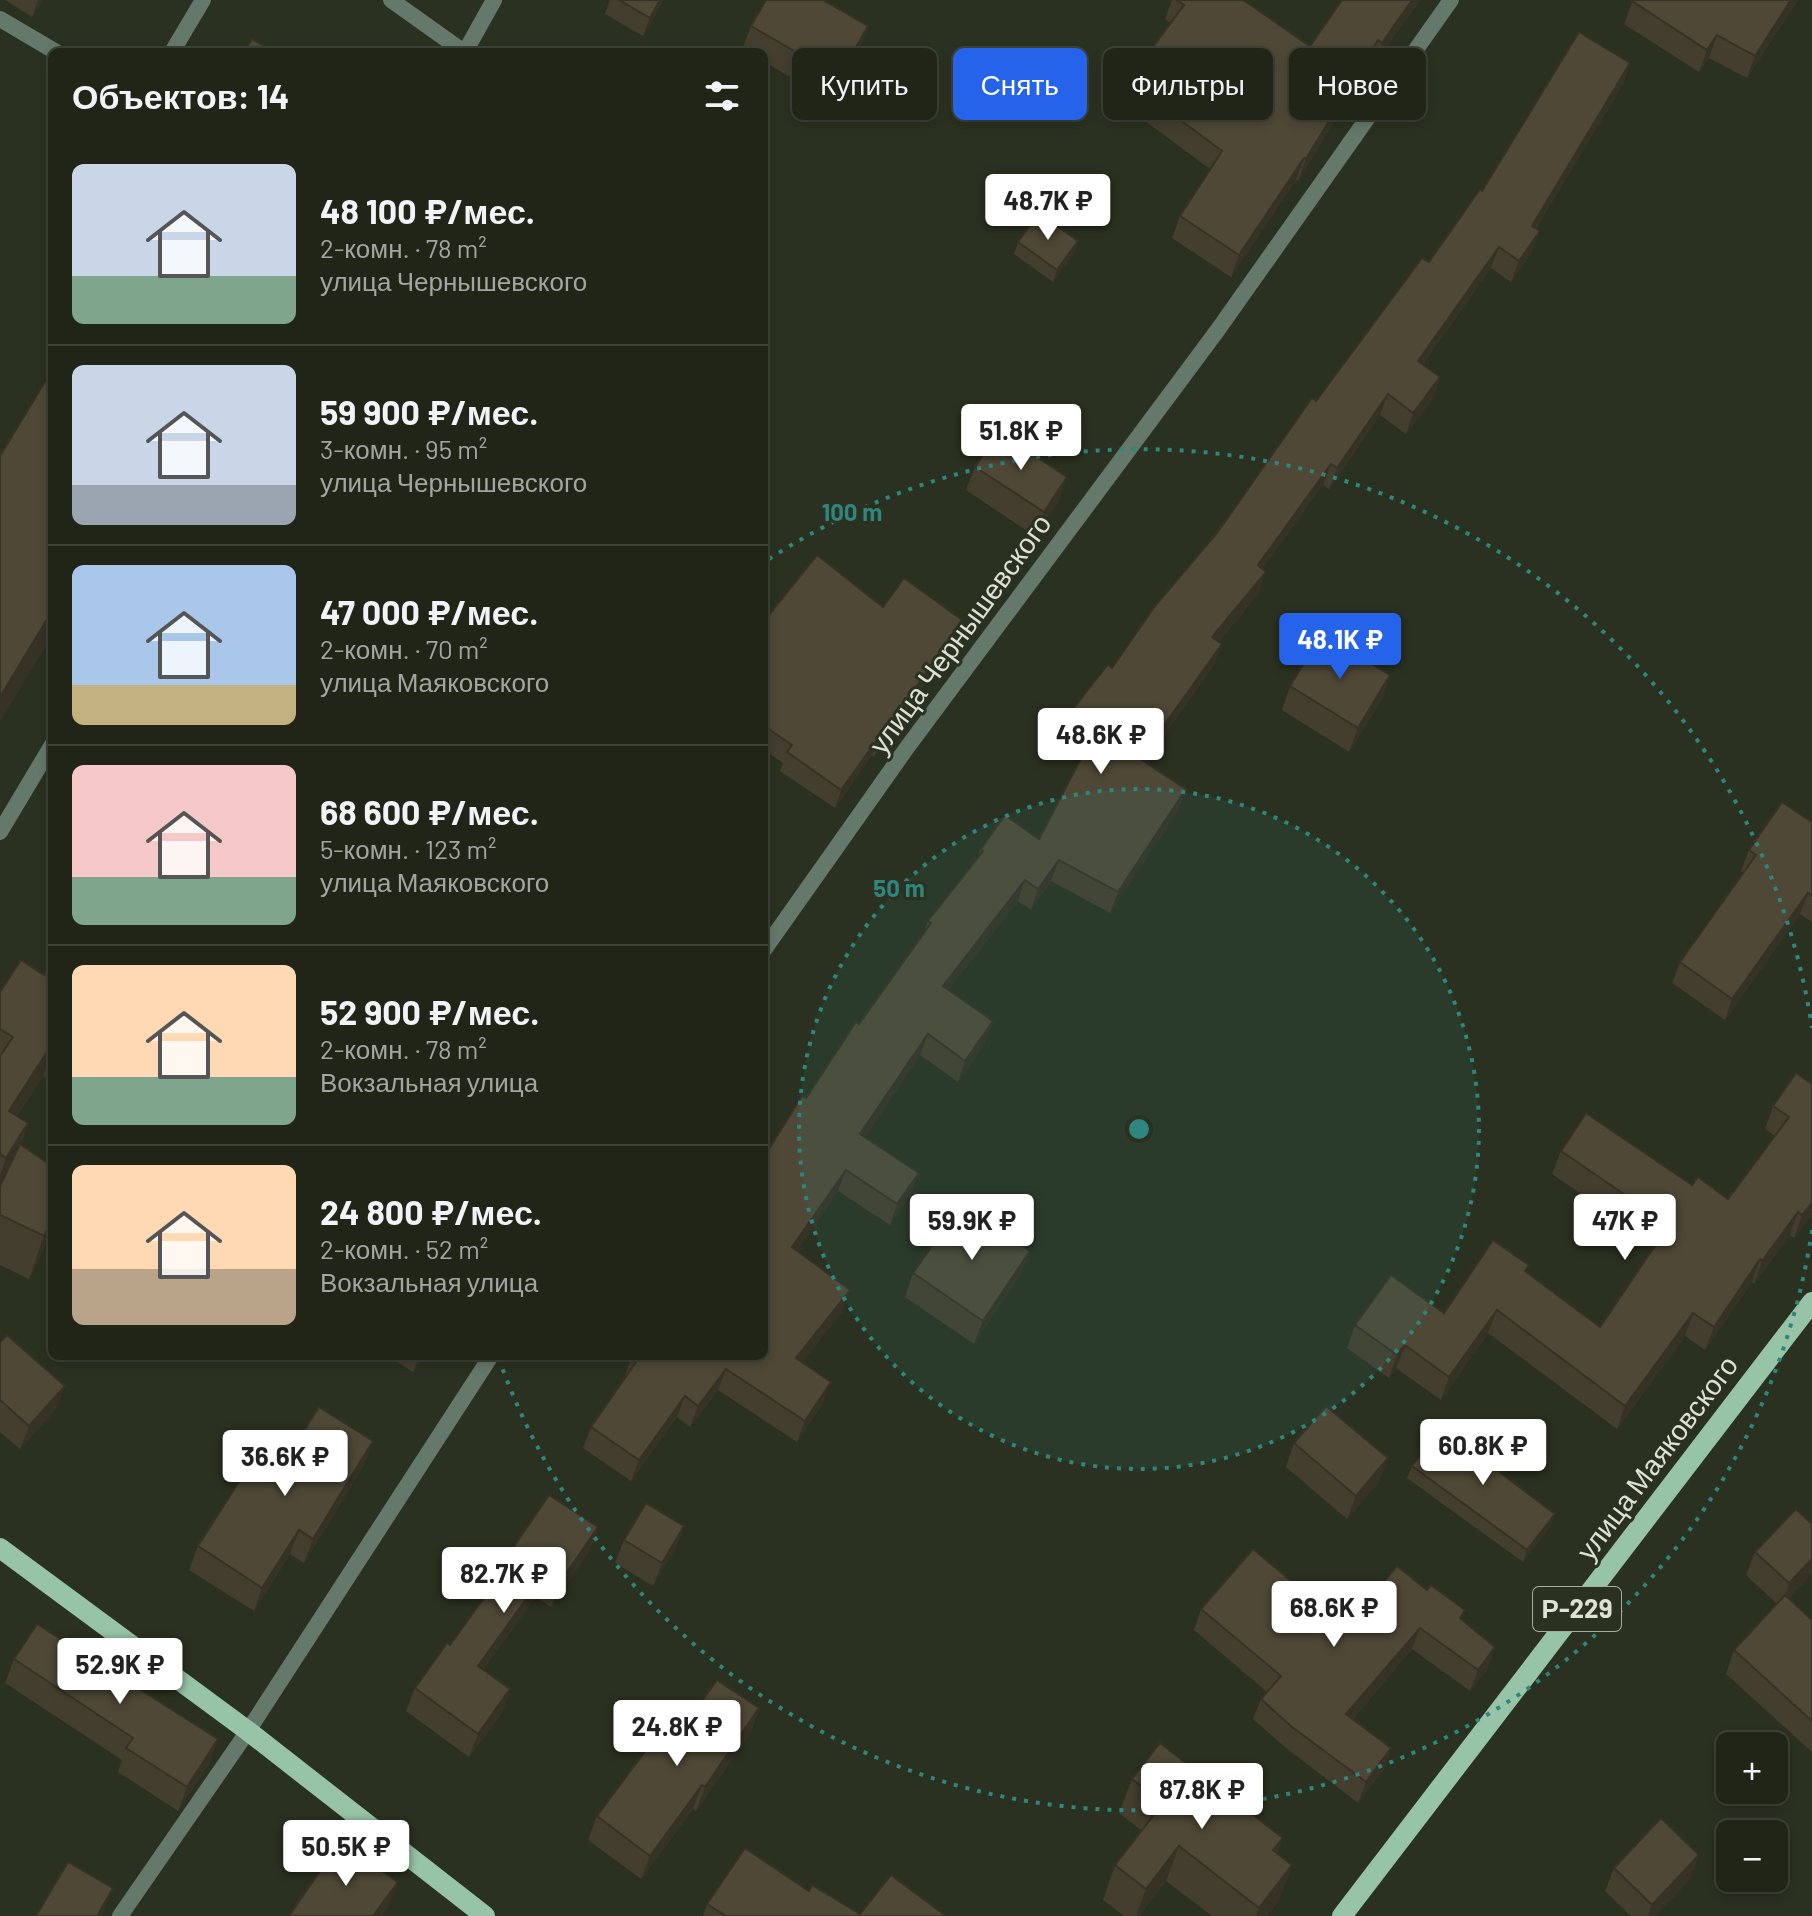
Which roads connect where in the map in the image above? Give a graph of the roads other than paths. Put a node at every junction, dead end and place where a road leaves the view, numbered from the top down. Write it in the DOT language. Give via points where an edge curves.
graph roads {
  1 [pos="203,0"];
  2 [pos="391,0"];
  3 [pos="494,0"];
  4 [pos="1451,0"];
  5 [pos="0,19"];
  6 [pos="49,48"];
  7 [pos="174,48"];
  8 [pos="458,48"];
  9 [pos="466,48"];
  10 [pos="48,752"];
  11 [pos="0,832"];
  12 [pos="768,944"];
  13 [pos="1812,1302"];
  14 [pos="488,1360"];
  15 [pos="0,1548"];
  16 [pos="248,1731"];
  17 [pos="120,1916"];
  18 [pos="485,1916"];
  19 [pos="1342,1916"];
  1 -- 7 [label="street"];
  2 -- 8 [label="street"];
  3 -- 9 [label="street"];
  4 -- 12 [label="street, улица Чернышевского" via="1217,331 906,749"];
  5 -- 6 [label="street"];
  10 -- 11 [label="street"];
  13 -- 19 [label="main road, улица Маяковского / Р-229"];
  14 -- 16 [label="street"];
  15 -- 16 [label="main road"];
  16 -- 17 [label="street"];
  16 -- 18 [label="main road"];
}
